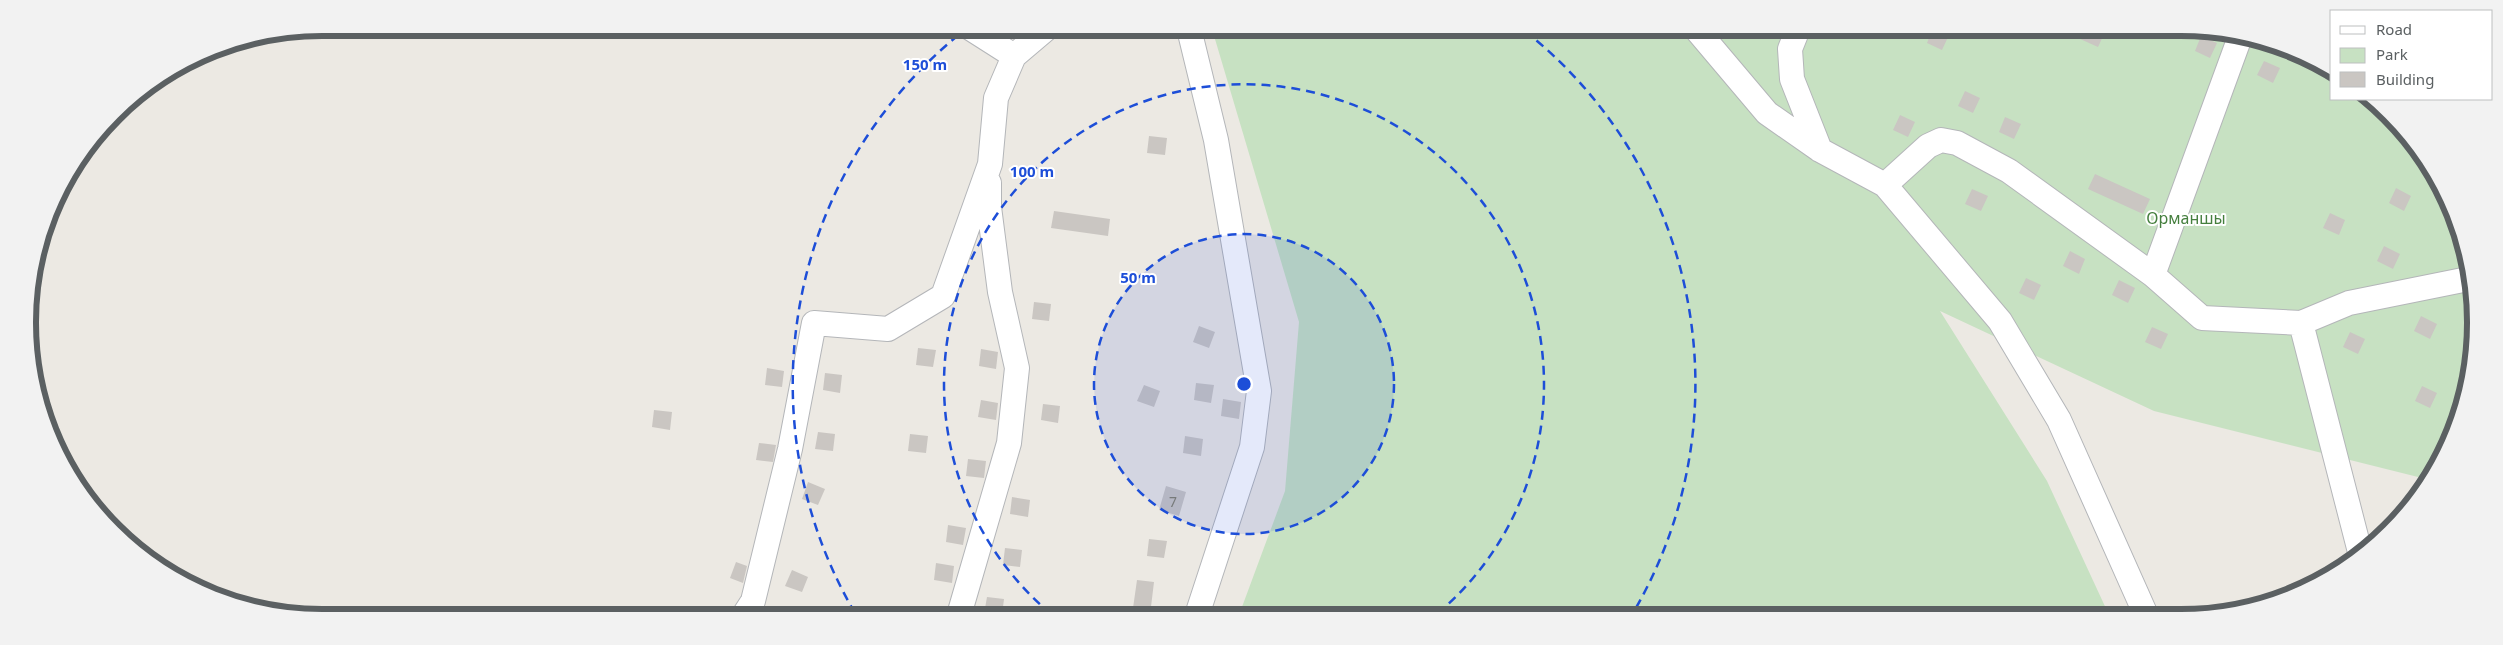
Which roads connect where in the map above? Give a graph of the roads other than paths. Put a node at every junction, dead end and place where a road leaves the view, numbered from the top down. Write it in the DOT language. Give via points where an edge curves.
graph roads {
  1 [pos="983,36"];
  2 [pos="1038,36"];
  3 [pos="1191,36"];
  4 [pos="1702,36"];
  5 [pos="1796,36"];
  6 [pos="2232,41"];
  7 [pos="1014,56"];
  8 [pos="1820,150"];
  9 [pos="990,164"];
  10 [pos="1885,185"];
  11 [pos="2153,275"];
  12 [pos="2463,280"];
  13 [pos="2301,323"];
  14 [pos="2359,547"];
  15 [pos="748,609"];
  16 [pos="961,609"];
  17 [pos="1199,609"];
  18 [pos="2143,609"];
  1 -- 7 [label="street"];
  2 -- 7 [label="street"];
  3 -- 17 [label="street" via="1216,140 1259,391 1252,447"];
  4 -- 8 [label="street" via="1768,113"];
  5 -- 8 [label="street" via="1790,50 1792,79"];
  6 -- 11 [label="street"];
  7 -- 9 [label="street" via="996,98"];
  8 -- 10 [label="street"];
  9 -- 15 [label="street" via="943,296 888,329 814,323 790,449 753,601"];
  9 -- 16 [label="street" via="989,207 1000,292 1018,368 1009,443"];
  10 -- 11 [label="street" via="1928,146 1941,140 1957,143 2009,171"];
  10 -- 18 [label="street" via="2005,329 2059,420"];
  11 -- 13 [label="street" via="2202,318"];
  12 -- 13 [label="street" via="2349,303"];
  13 -- 14 [label="street"];
}
